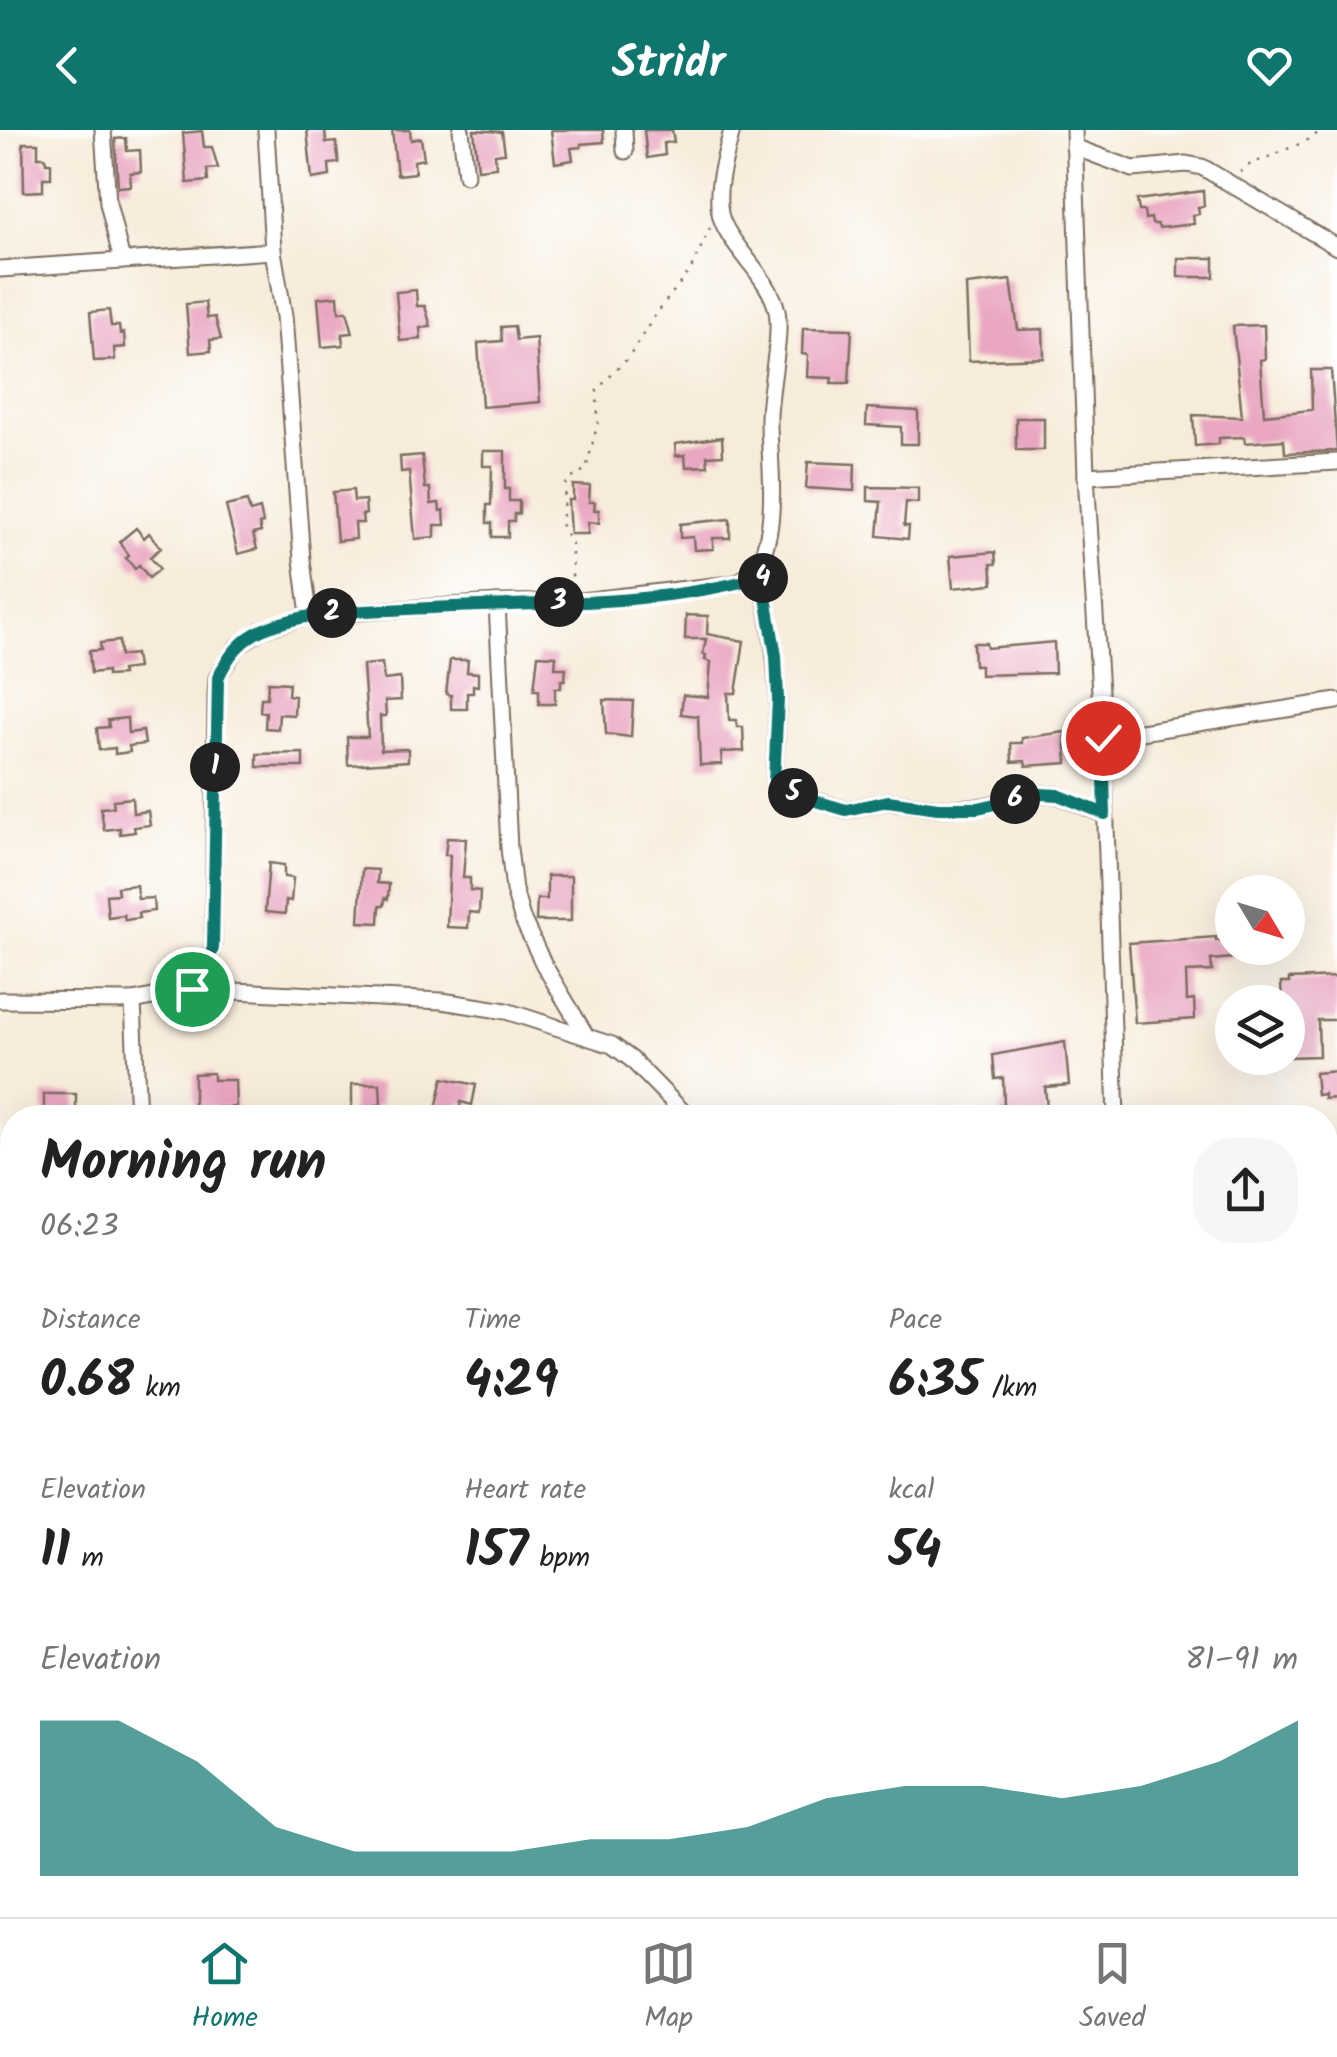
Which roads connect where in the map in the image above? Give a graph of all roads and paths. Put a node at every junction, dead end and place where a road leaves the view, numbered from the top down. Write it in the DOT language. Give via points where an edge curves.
graph roads {
  1 [pos="103,130"];
  2 [pos="266,130"];
  3 [pos="461,130"];
  4 [pos="624,130"];
  5 [pos="732,130"];
  6 [pos="1074,130"];
  7 [pos="1322,130"];
  8 [pos="1074,147"];
  9 [pos="624,150"];
  10 [pos="466,175"];
  11 [pos="1232,184"];
  12 [pos="720,214"];
  13 [pos="1337,247"];
  14 [pos="273,251"];
  15 [pos="122,262"];
  16 [pos="0,268"];
  17 [pos="1337,462"];
  18 [pos="1086,476"];
  19 [pos="760,562"];
  20 [pos="572,602"];
  21 [pos="496,603"];
  22 [pos="309,615"];
  23 [pos="1337,700"];
  24 [pos="1103,738"];
  25 [pos="1105,814"];
  26 [pos="192,989"];
  27 [pos="0,1000"];
  28 [pos="134,1001"];
  29 [pos="585,1034"];
  30 [pos="138,1105"];
  31 [pos="677,1105"];
  32 [pos="1116,1105"];
  1 -- 15 [label="street" via="108,203"];
  2 -- 14 [label="street"];
  3 -- 10 [label="street"];
  4 -- 9 [label="street"];
  5 -- 12 [label="street"];
  6 -- 8 [label="street"];
  7 -- 11 [label="path" via="1247,166"];
  8 -- 11 [label="street" via="1134,170 1202,167"];
  8 -- 18 [label="street"];
  11 -- 13 [label="street"];
  12 -- 19 [label="street" via="778,312 769,419 774,486"];
  12 -- 20 [label="path" via="682,282 597,390 598,422 586,469 566,482 563,504 561,524 572,544"];
  14 -- 15 [label="street"];
  14 -- 22 [label="street"];
  15 -- 16 [label="street"];
  17 -- 18 [label="street"];
  18 -- 24 [label="street"];
  19 -- 20 [label="street" via="745,581 731,584"];
  19 -- 25 [label="street" via="776,656 778,789 846,810 888,801 978,808 1041,794"];
  20 -- 21 [label="street"];
  21 -- 22 [label="street"];
  21 -- 29 [label="street" via="514,890 544,964"];
  22 -- 26 [label="street" via="261,630 237,646 218,678 213,948"];
  23 -- 24 [label="street"];
  24 -- 25 [label="street"];
  25 -- 32 [label="street"];
  26 -- 28 [label="street"];
  26 -- 29 [label="street" via="442,1001"];
  27 -- 28 [label="street"];
  28 -- 30 [label="street"];
  29 -- 31 [label="street" via="631,1059"];
}
